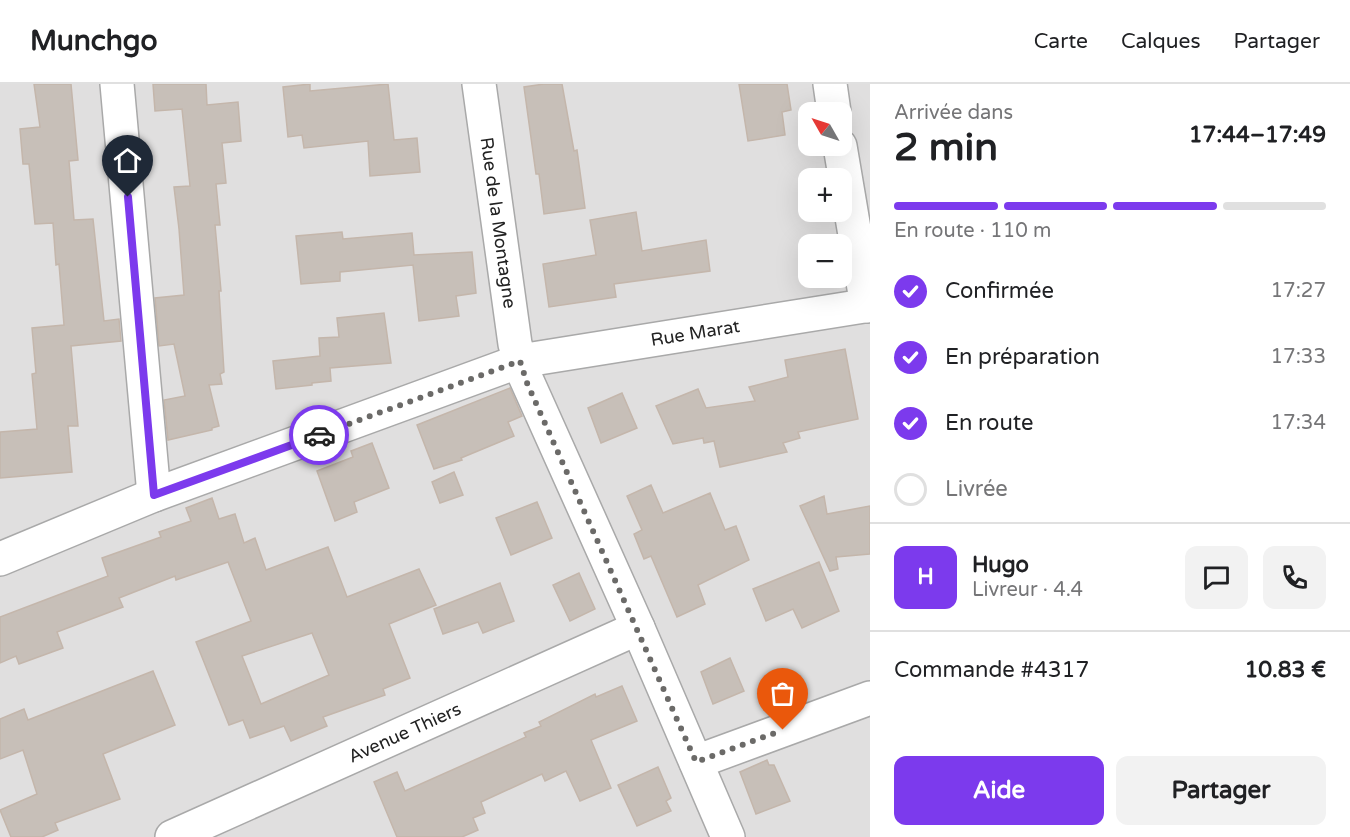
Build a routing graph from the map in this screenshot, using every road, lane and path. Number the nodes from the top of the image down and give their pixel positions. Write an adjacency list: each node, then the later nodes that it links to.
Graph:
1 (117, 84): 8 (street)
2 (479, 84): 7 (street, Rue de la Montagne)
3 (830, 84): 4 (street)
4 (833, 102)
5 (842, 156): 6 (street)
6 (868, 305): 7 (street, Rue Marat)
7 (520, 361): 8 (street, Rue Marat); 10 (street, Rue de la Montagne)
8 (154, 495): 9 (street, Rue Marat)
9 (0, 559)
10 (638, 628): 12 (street, Rue de la Montagne); 13 (street, Avenue Thiers)
11 (870, 698): 12 (street)
12 (696, 762): 14 (street, Rue de la Montagne)
13 (172, 837)
14 (728, 837)

